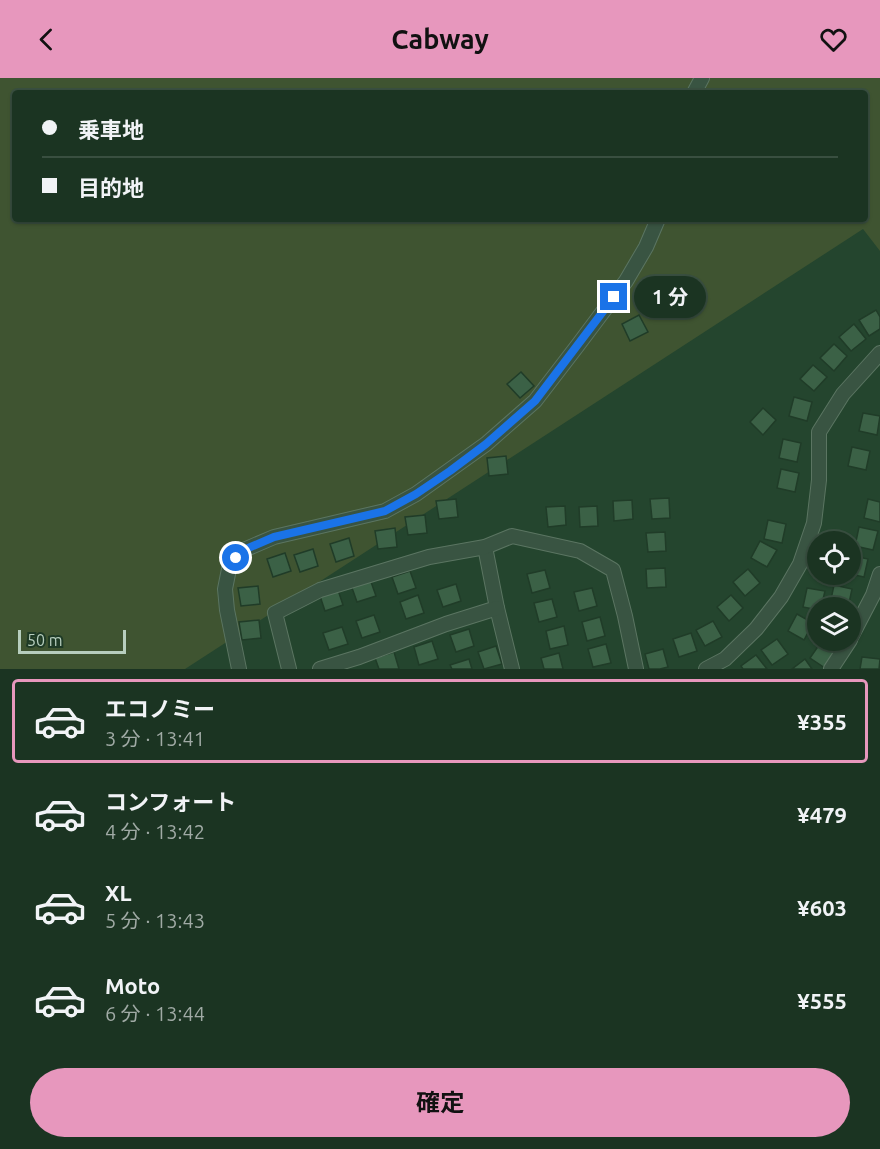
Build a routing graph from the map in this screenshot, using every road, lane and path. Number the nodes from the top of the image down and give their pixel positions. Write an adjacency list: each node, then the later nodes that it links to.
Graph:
1 (657, 222): 8 (street)
2 (880, 353): 13 (street)
3 (485, 546): 5 (street); 9 (street); 12 (street)
4 (880, 574): 6 (street)
5 (497, 609): 10 (street); 11 (street)
6 (861, 618)
7 (843, 651): 14 (street)
8 (239, 669)
9 (289, 669)
10 (320, 669)
11 (512, 669)
12 (636, 669)
13 (706, 669)
14 (831, 669)

